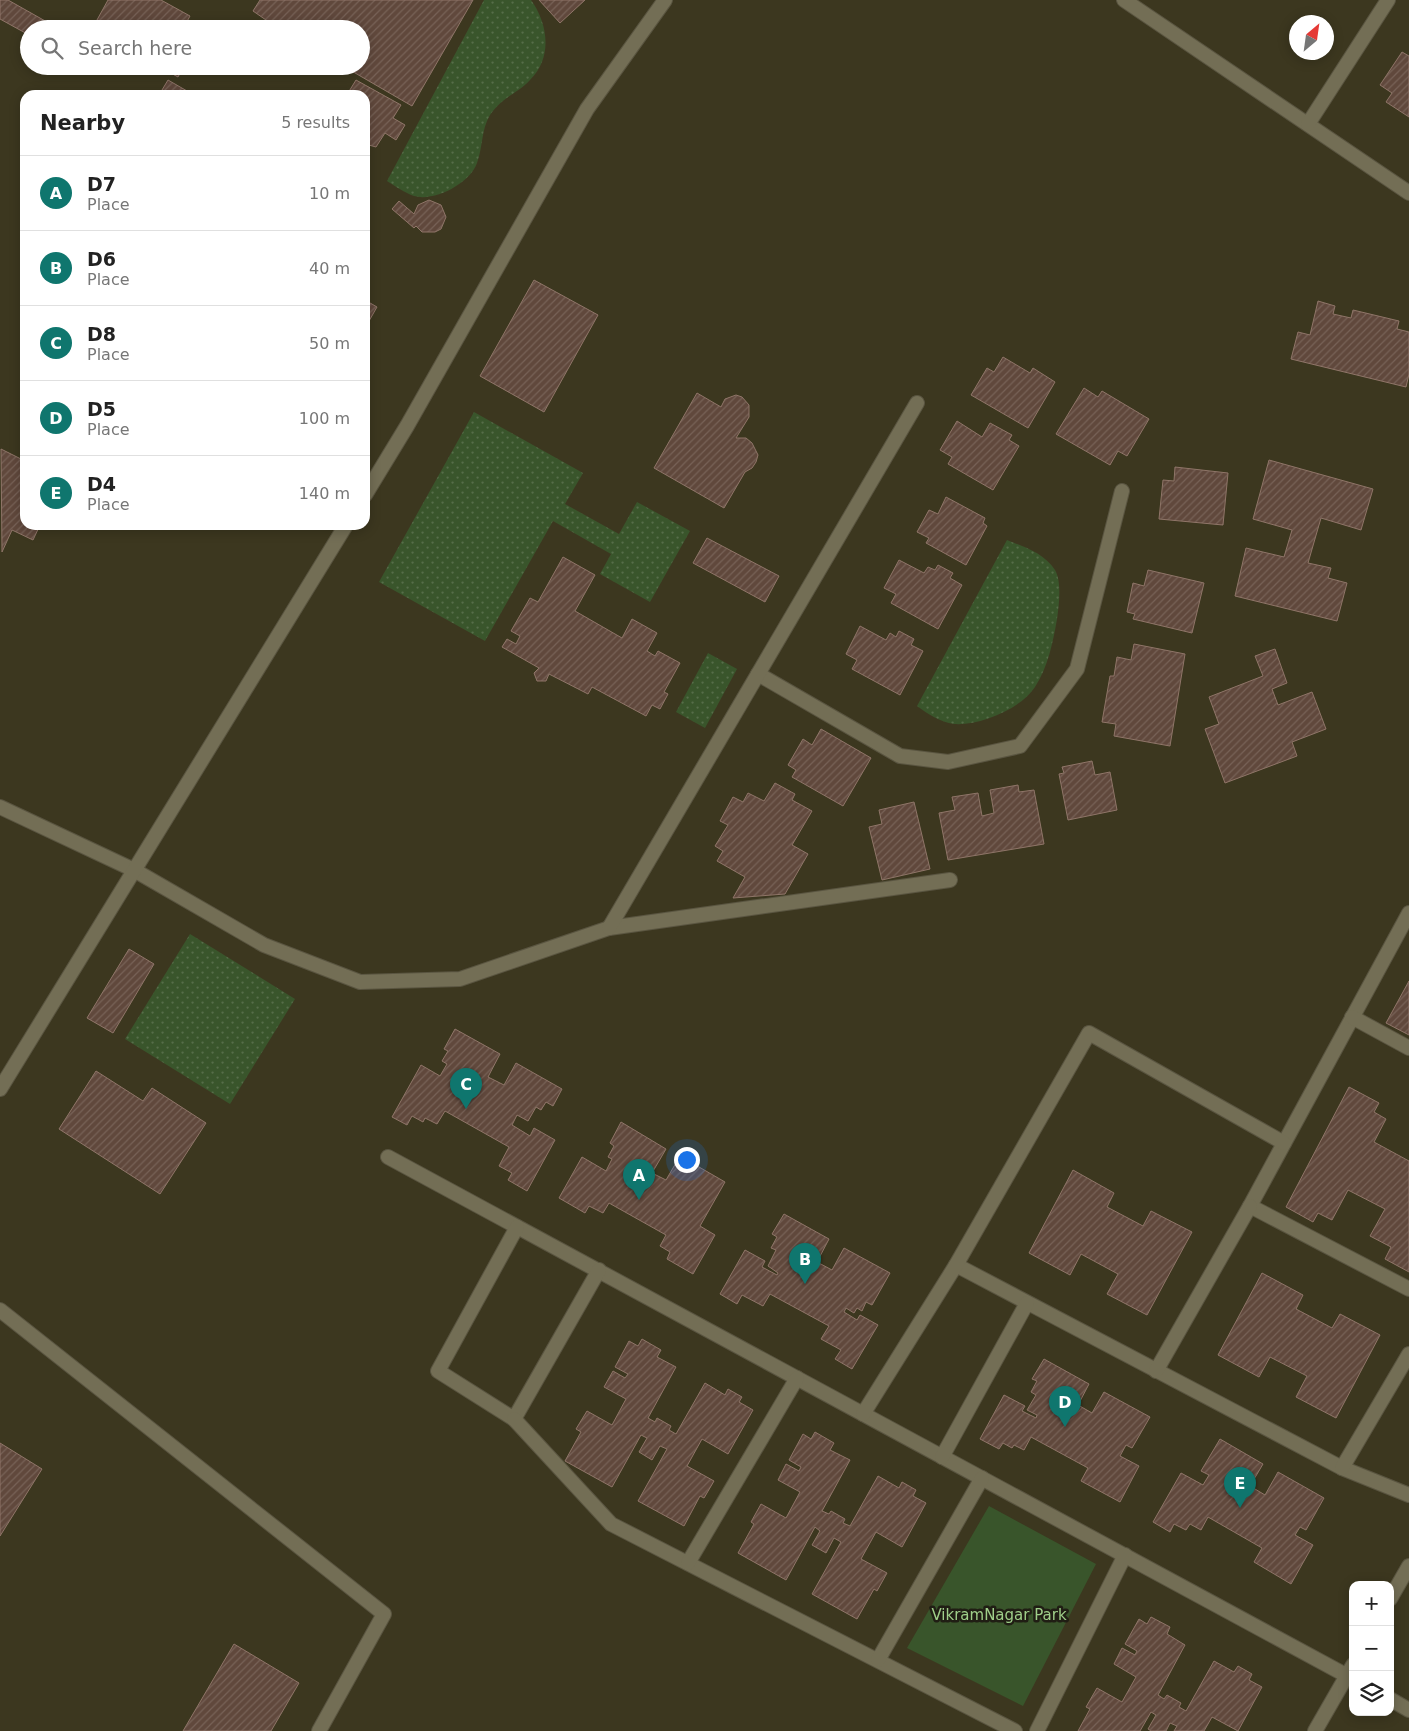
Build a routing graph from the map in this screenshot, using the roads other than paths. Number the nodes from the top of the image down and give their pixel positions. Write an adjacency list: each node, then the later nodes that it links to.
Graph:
1 (664, 0): 7 (street)
2 (1124, 0): 4 (street)
3 (1388, 0): 4 (street)
4 (1308, 124): 5 (street)
5 (1409, 193)
6 (917, 403): 10 (street)
7 (370, 487)
8 (1122, 491): 10 (street)
9 (343, 530): 12 (street)
10 (758, 674): 15 (street)
11 (0, 807): 12 (street)
12 (134, 870): 15 (street); 18 (street)
13 (950, 880): 15 (street)
14 (1409, 913): 16 (street)
15 (609, 928)
16 (1352, 1017): 17 (street); 19 (street)
17 (1409, 1048)
18 (0, 1089)
19 (1284, 1143): 21 (street); 23 (street)
20 (388, 1157): 22 (street)
21 (1250, 1206): 25 (street); 29 (street)
22 (517, 1227): 24 (street); 32 (street)
23 (956, 1266): 26 (street); 31 (street)
24 (599, 1270): 30 (street); 32 (street)
25 (1409, 1289)
26 (1027, 1303): 29 (street); 33 (street)
27 (0, 1310): 46 (street)
28 (1409, 1354): 34 (street)
29 (1156, 1371): 34 (street)
30 (797, 1378): 31 (street); 38 (street)
31 (863, 1414): 33 (street)
32 (514, 1419): 38 (street)
33 (942, 1457): 35 (street)
34 (1342, 1468): 36 (street)
35 (982, 1478): 37 (street); 41 (street)
36 (1409, 1495)
37 (1125, 1555): 42 (street); 48 (street)
38 (688, 1563): 41 (street)
39 (1409, 1566): 40 (street)
40 (1394, 1592)
41 (878, 1660): 47 (street)
42 (1349, 1672)
43 (1349, 1676): 49 (street)
44 (1394, 1701): 45 (street)
45 (1409, 1710)
46 (319, 1731)
47 (1015, 1731)
48 (1037, 1731)
49 (1315, 1731)

